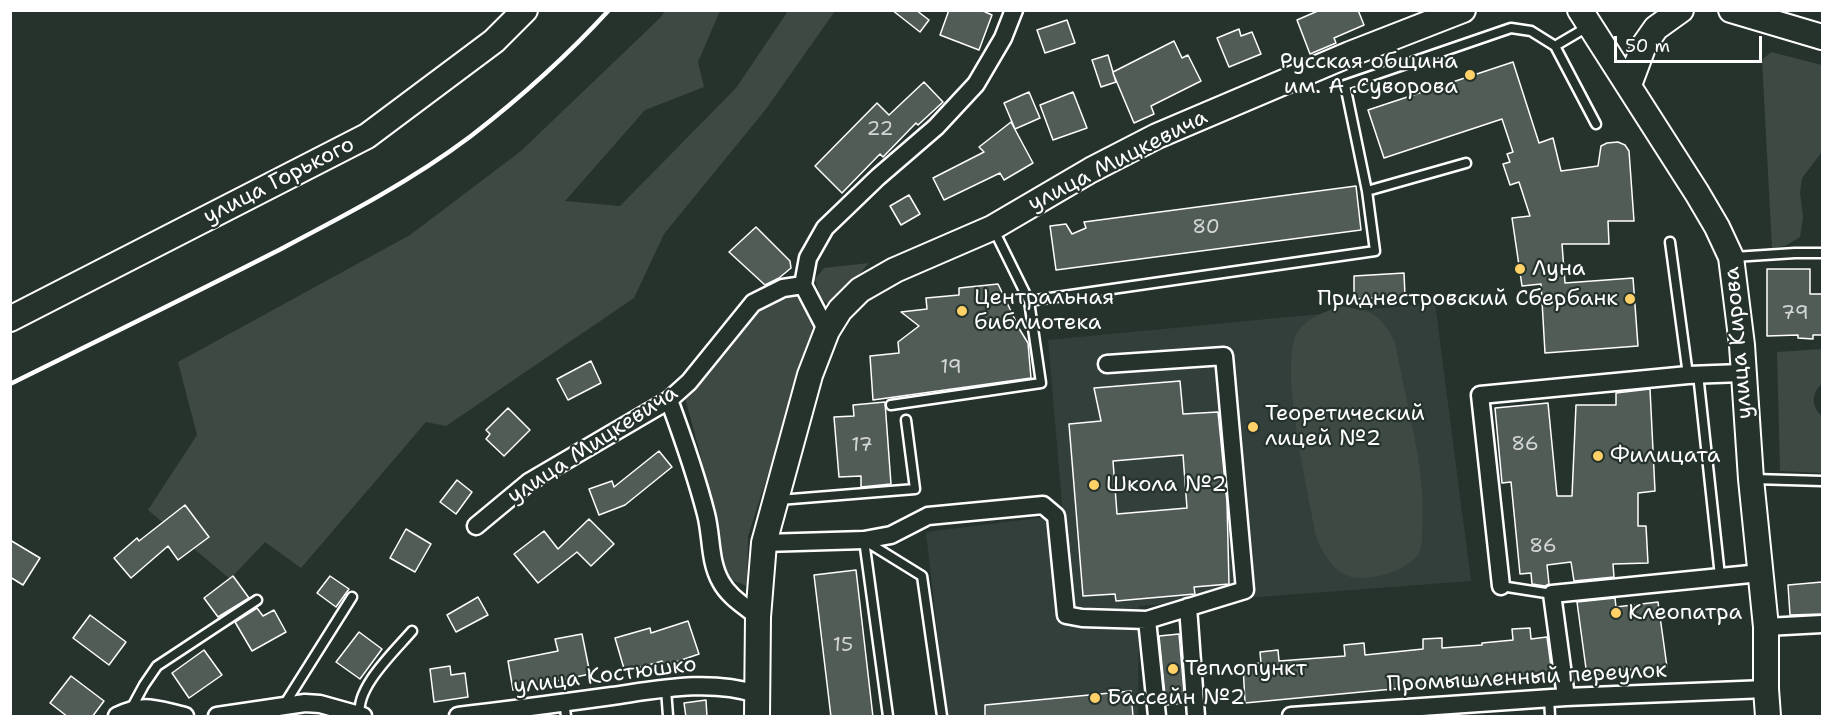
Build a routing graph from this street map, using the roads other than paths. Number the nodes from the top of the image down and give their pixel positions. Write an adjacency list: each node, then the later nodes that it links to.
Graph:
1 (525, 10): 19 (main road, улица Горького)
2 (1014, 10): 17 (street)
3 (1463, 10): 13 (main road, улица Мицкевича)
4 (1681, 10): 9 (main road)
5 (1731, 10): 7 (main road)
6 (1585, 18): 8 (lane); 9 (main road, улица Кирова)
7 (1822, 37)
8 (1555, 46): 10 (lane); 12 (lane)
9 (1629, 86): 16 (main road, улица Кирова)
10 (1596, 124)
11 (1466, 163): 12 (lane)
12 (1367, 191): 18 (lane)
13 (992, 228): 18 (lane); 20 (main road, улица Мицкевича)
14 (1670, 242): 23 (lane)
15 (1822, 253): 16 (lane)
16 (1731, 257): 22 (main road, улица Кирова)
17 (803, 285): 20 (street); 24 (street, улица Мицкевича)
18 (1029, 302): 25 (lane)
19 (10, 318)
20 (827, 331): 29 (main road, улица Мицкевича)
21 (1107, 364): 39 (street)
22 (1743, 373): 23 (street); 27 (main road, улица Кирова)
23 (1693, 374): 34 (lane); 35 (street)
24 (669, 400): 30 (street, улица Мицкевича); 40 (street)
25 (891, 405)
26 (906, 420): 29 (lane)
27 (1751, 478): 28 (lane); 33 (main road, улица Кирова)
28 (1822, 481)
29 (776, 501): 32 (main road, улица Мицкевича)
30 (476, 526)
31 (864, 540): 32 (street); 41 (street); 58 (lane); 59 (lane)
32 (764, 543): 40 (main road, улица Мицкевича)
33 (1760, 573): 34 (street); 43 (main road, улица Кирова)
34 (1720, 576): 36 (street)
35 (1501, 586): 36 (lane)
36 (1552, 594): 47 (street)
37 (352, 597): 49 (lane)
38 (256, 600): 51 (lane)
39 (1188, 607): 41 (street); 61 (street)
40 (758, 617): 48 (main road, улица Мицкевича)
41 (1147, 620): 60 (street)
42 (1822, 624): 43 (street)
43 (1766, 627): 46 (main road, улица Кирова)
44 (412, 631): 53 (lane)
45 (666, 689): 48 (street, улица Костюшко); 50 (street, улица Костюшко); 57 (lane)
46 (1766, 689): 47 (street, Промышленный переулок); 64 (main road, улица Кирова)
47 (1558, 697): 52 (street, Промышленный переулок); 63 (lane)
48 (757, 705)
49 (284, 706): 53 (street); 55 (street)
50 (565, 709): 56 (street, улица Костюшко)
51 (124, 713): 54 (street)
52 (1332, 715): 62 (street, Промышленный переулок)
53 (361, 716)
54 (185, 717)
55 (216, 717)
56 (458, 717)
57 (668, 717)
58 (888, 717)
59 (942, 717)
60 (1156, 717)
61 (1196, 717)
62 (1291, 717)
63 (1550, 717)
64 (1768, 717)

